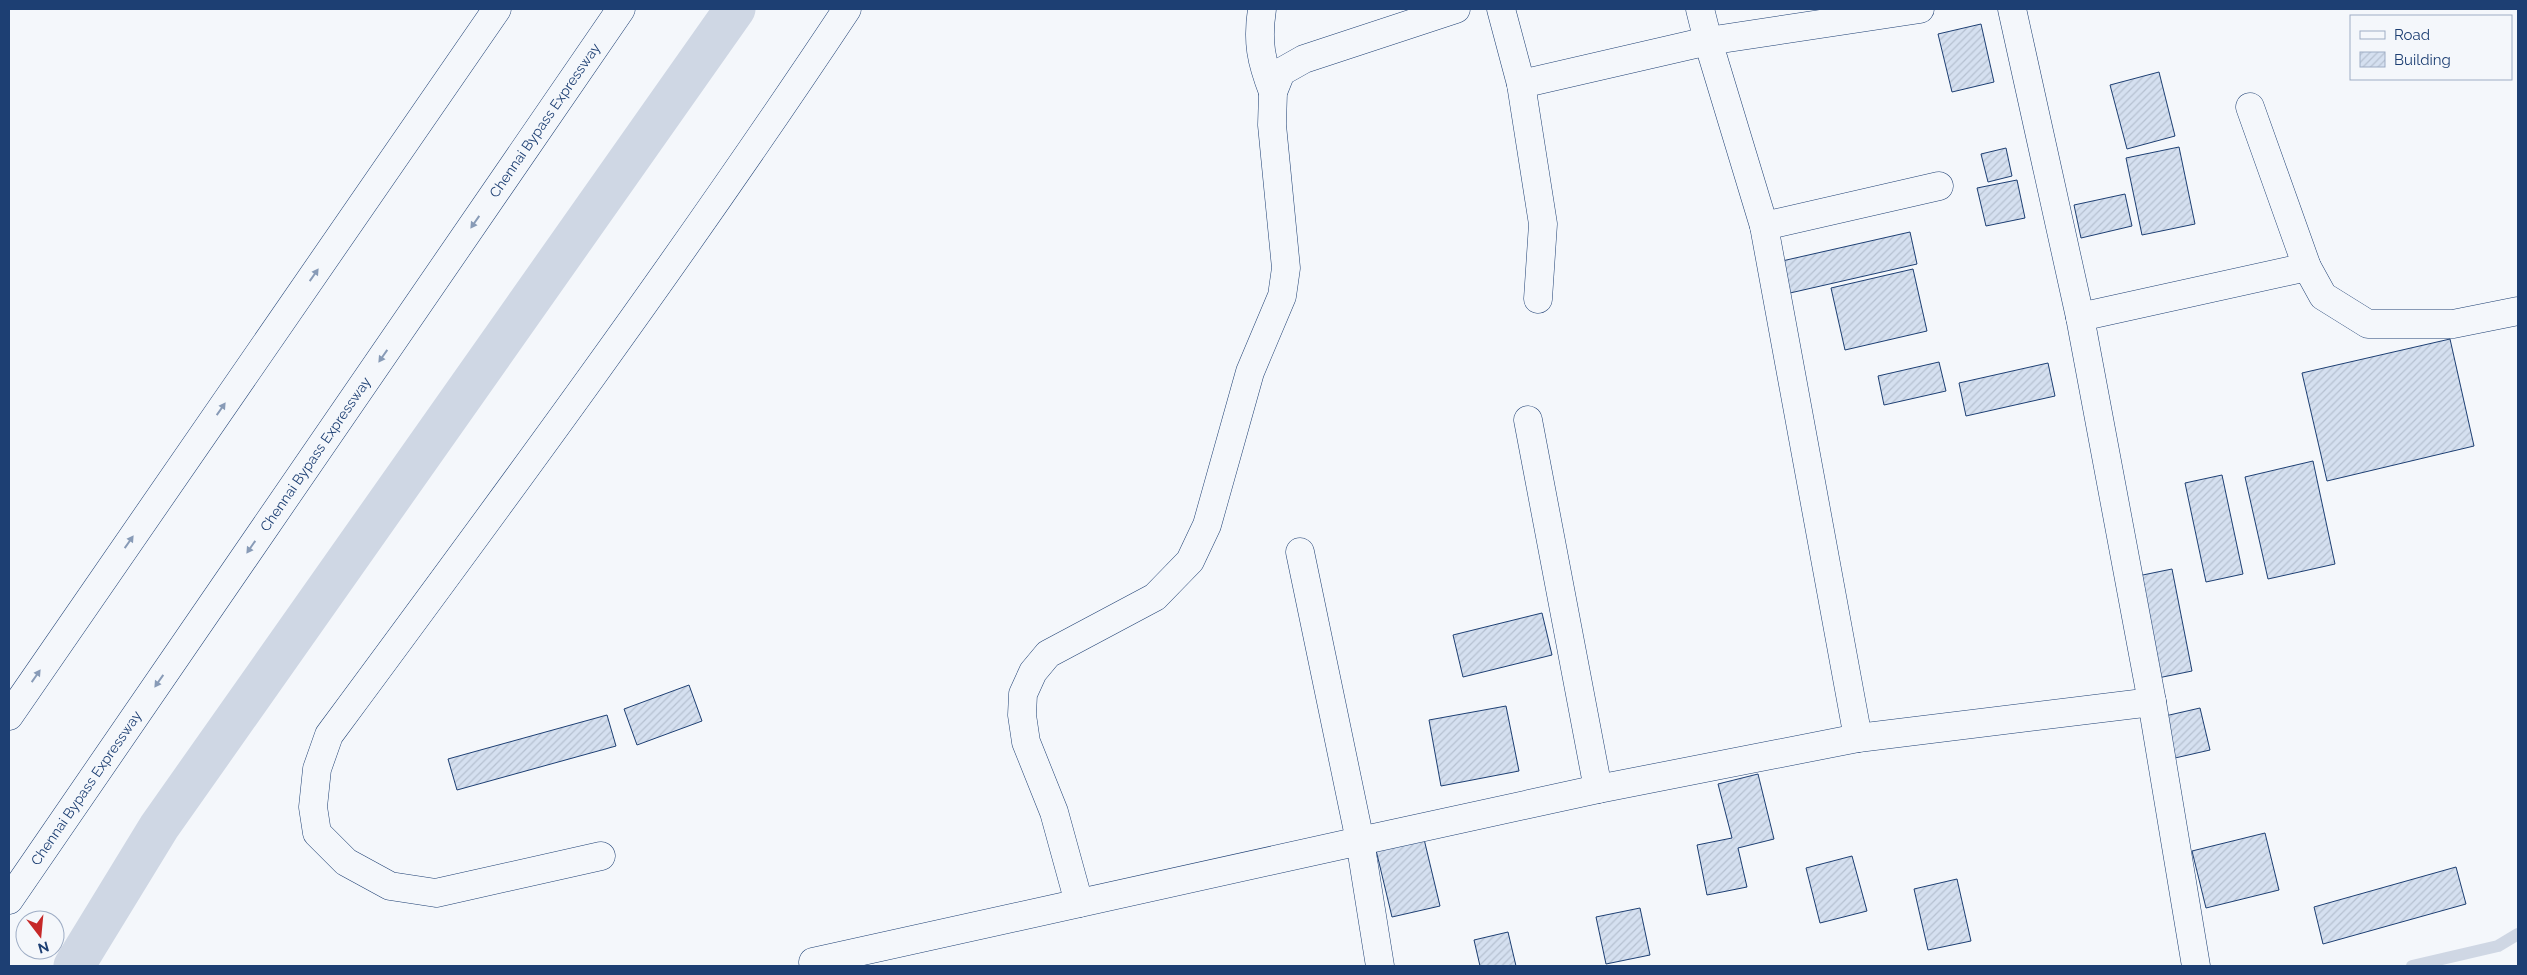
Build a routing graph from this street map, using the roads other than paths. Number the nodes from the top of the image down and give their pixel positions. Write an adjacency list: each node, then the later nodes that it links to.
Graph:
1 (498, 9): 23 (main road, one-way to 1)
2 (622, 9): 28 (main road, Chennai Bypass Expressway, one-way to 28)
3 (847, 9): 27 (main road)
4 (1262, 9): 12 (main road)
5 (1456, 9): 12 (main road)
6 (1501, 9): 11 (main road)
7 (1700, 9): 10 (main road)
8 (1920, 9): 10 (main road)
9 (2012, 9): 19 (main road)
10 (1708, 41): 11 (main road); 15 (main road)
11 (1521, 84): 17 (main road)
12 (1273, 92): 29 (main road)
13 (2250, 107): 16 (main road)
14 (1938, 186): 15 (main road)
15 (1764, 226): 24 (main road)
16 (2307, 267): 18 (main road); 19 (main road)
17 (1538, 299)
18 (2518, 311)
19 (2080, 317): 22 (main road)
20 (1528, 420): 25 (main road)
21 (1300, 552): 26 (main road)
22 (2152, 702): 24 (main road); 32 (main road)
23 (9, 716)
24 (1858, 738): 25 (main road)
25 (1598, 789): 26 (main road)
26 (1360, 840): 29 (main road); 31 (main road)
27 (601, 856)
28 (9, 900)
29 (1079, 903): 30 (main road)
30 (813, 962)
31 (1380, 966)
32 (2196, 966)

